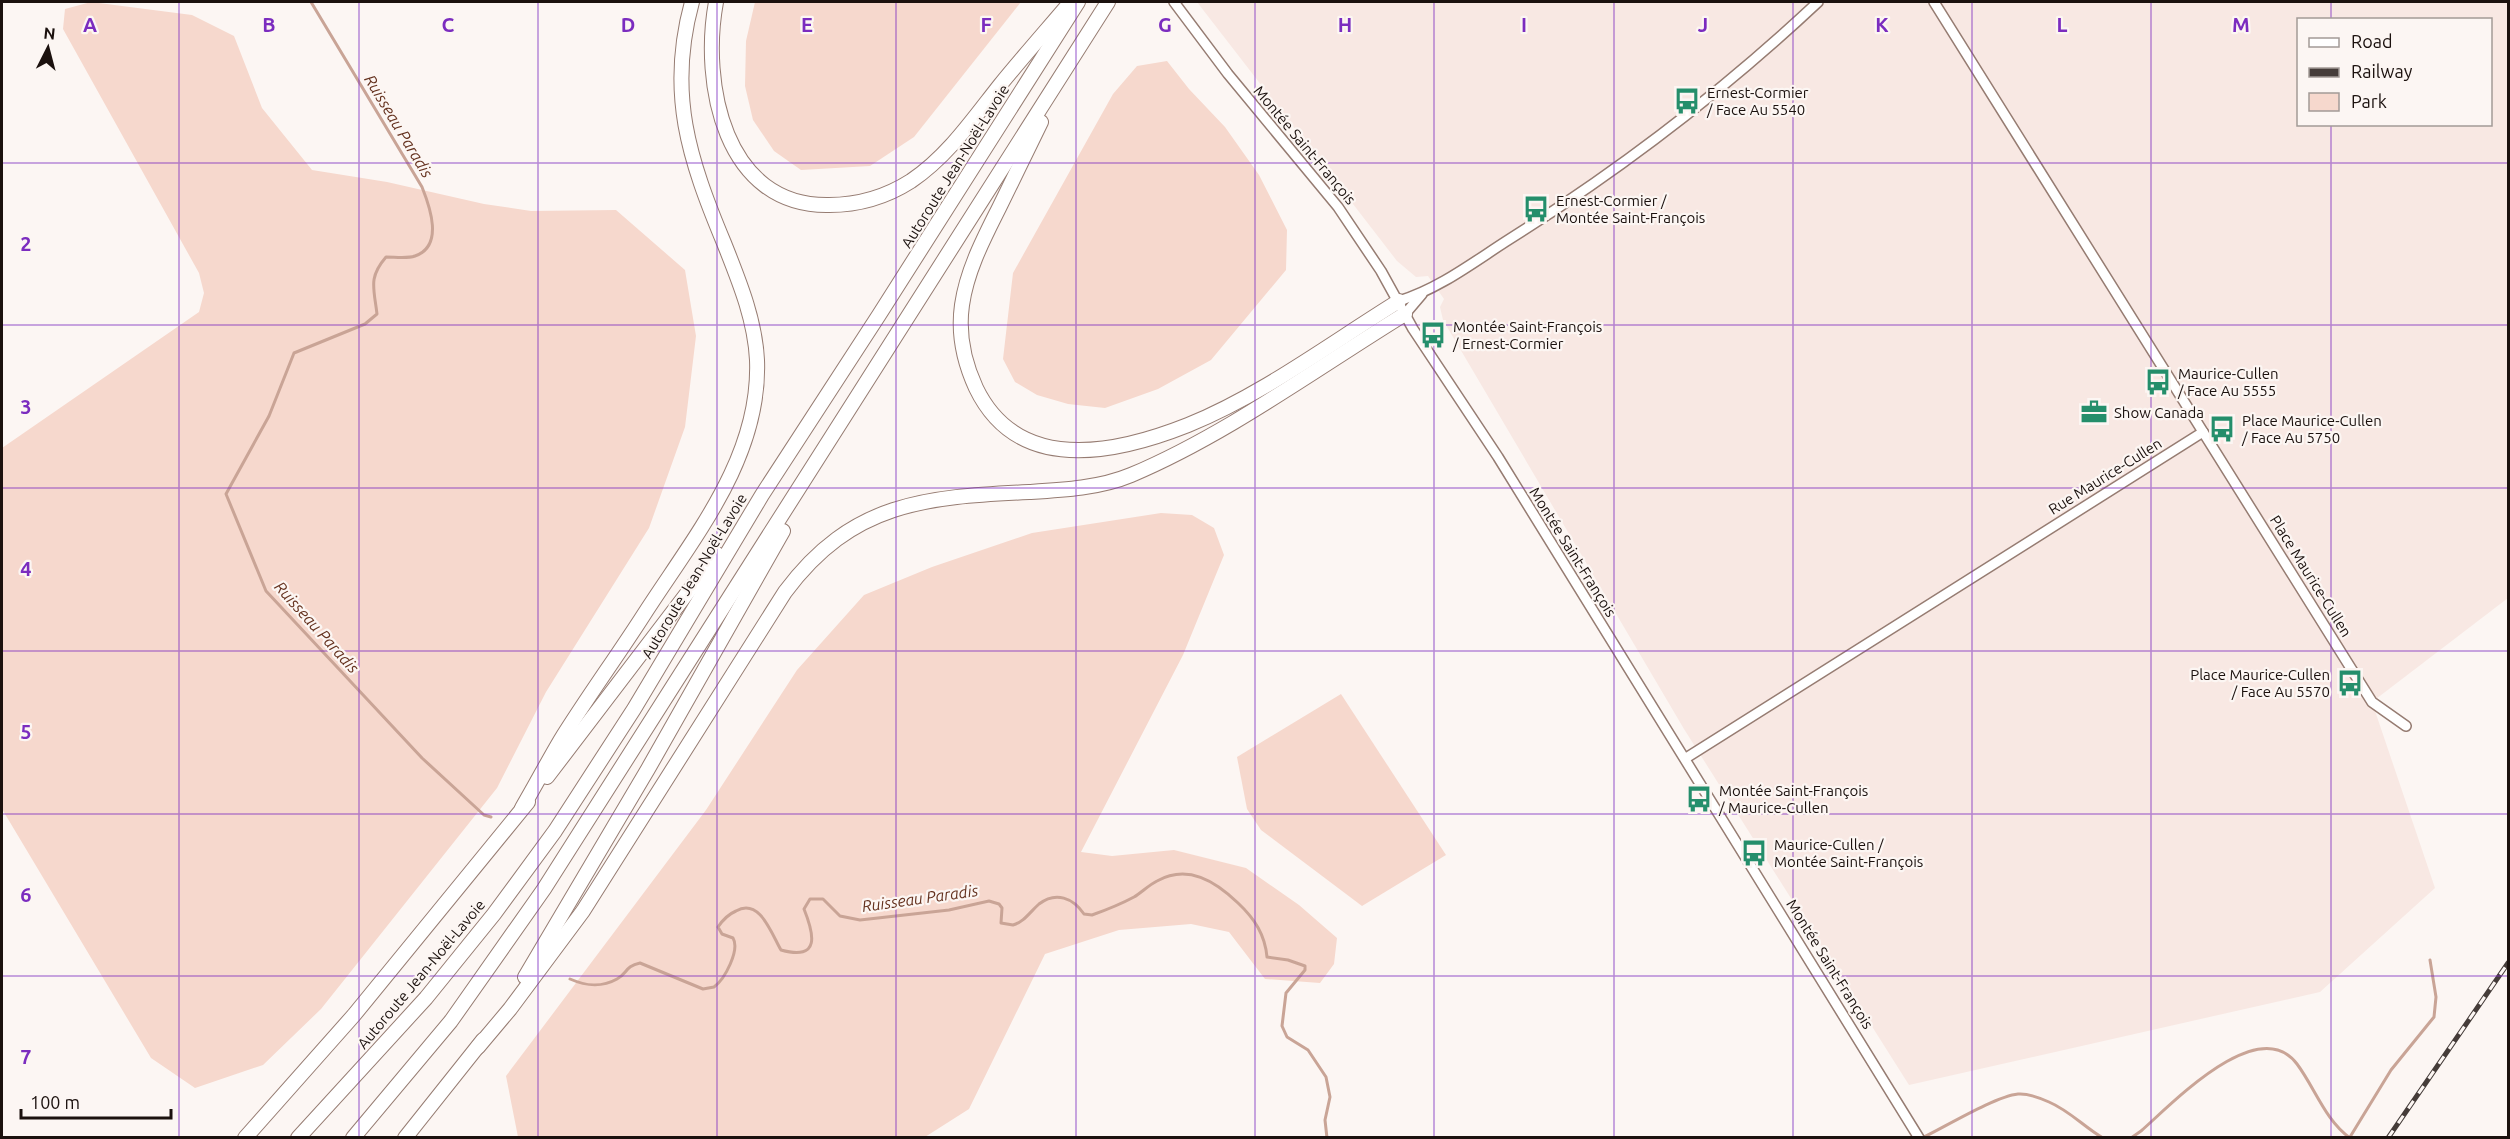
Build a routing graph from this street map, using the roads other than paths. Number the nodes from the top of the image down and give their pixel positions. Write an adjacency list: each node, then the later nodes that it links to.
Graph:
1 (692, 2): 18 (highway)
2 (716, 2): 3 (highway)
3 (1071, 2)
4 (1078, 2): 15 (highway, Autoroute Jean-Noël-Lavoie)
5 (1108, 2): 9 (highway)
6 (1174, 2): 11 (street, Montée Saint-François)
7 (1818, 2): 10 (street)
8 (1934, 2): 14 (street)
9 (1075, 53): 11 (highway); 13 (highway)
10 (1422, 294): 11 (street); 12 (street)
11 (1398, 301): 12 (street, Montée Saint-François)
12 (1405, 314): 17 (street, Montée Saint-François); 19 (highway)
13 (861, 394): 19 (highway); 22 (highway)
14 (2203, 432): 16 (street, Place Maurice-Cullen); 17 (street, Rue Maurice-Cullen)
15 (762, 495): 18 (highway); 21 (highway, Autoroute Jean-Noël-Lavoie)
16 (2406, 726)
17 (1686, 758): 24 (street, Montée Saint-François)
18 (522, 808): 20 (highway)
19 (478, 1047): 23 (highway)
20 (245, 1137)
21 (298, 1137)
22 (353, 1137)
23 (405, 1137)
24 (1919, 1137)

